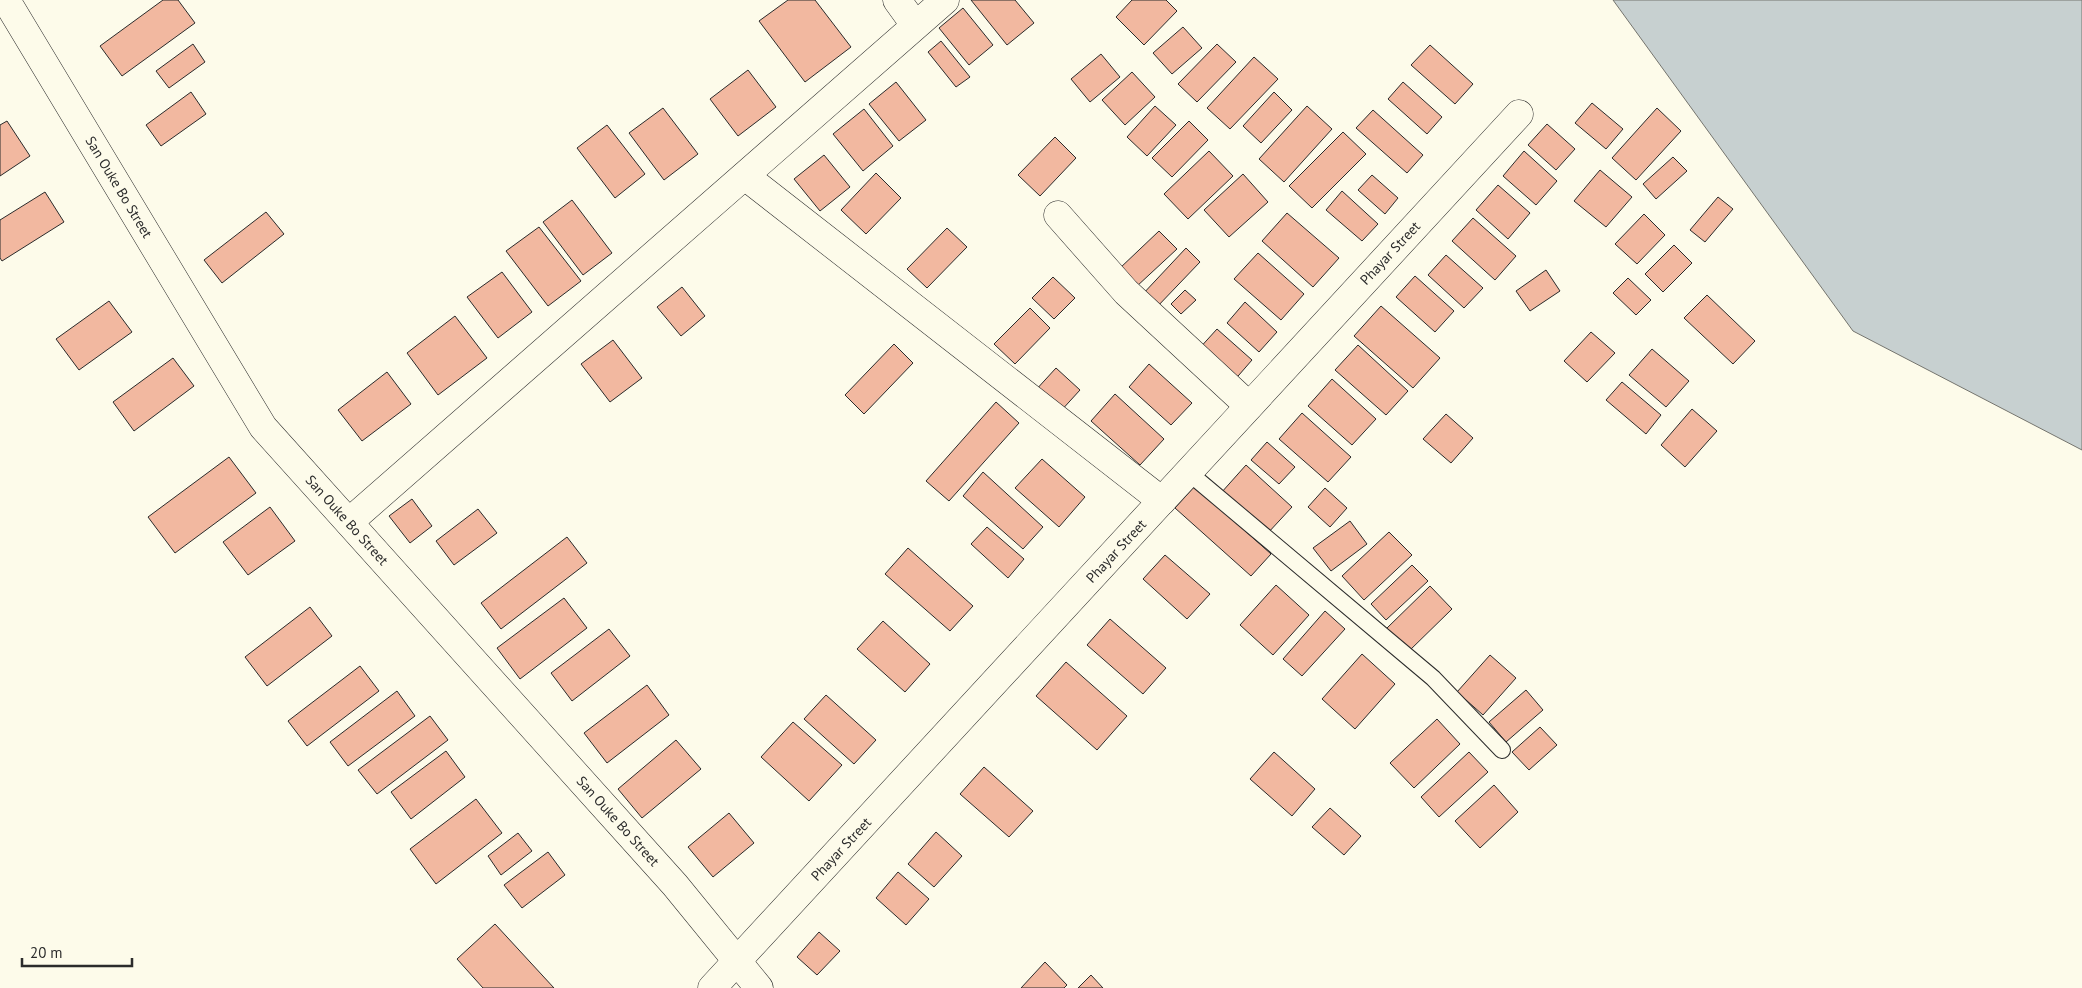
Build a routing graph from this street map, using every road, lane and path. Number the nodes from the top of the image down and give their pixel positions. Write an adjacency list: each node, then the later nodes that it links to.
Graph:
1 (6, 0): 11 (street, San Ouke Bo Street)
2 (897, 0): 4 (street)
3 (944, 0): 4 (street)
4 (915, 25): 6 (street)
5 (1519, 114): 8 (street, Phayar Street)
6 (745, 176): 10 (street); 11 (street)
7 (1058, 215): 8 (street)
8 (1249, 406): 9 (street, Phayar Street)
9 (1188, 472): 10 (street, Phayar Street); 12 (lane)
10 (1162, 502): 13 (street, Phayar Street)
11 (349, 522): 13 (street, San Ouke Bo Street)
12 (1502, 750)
13 (737, 961): 14 (street, Phayar Street); 15 (street, San Ouke Bo Street)
14 (712, 988)
15 (759, 988)

